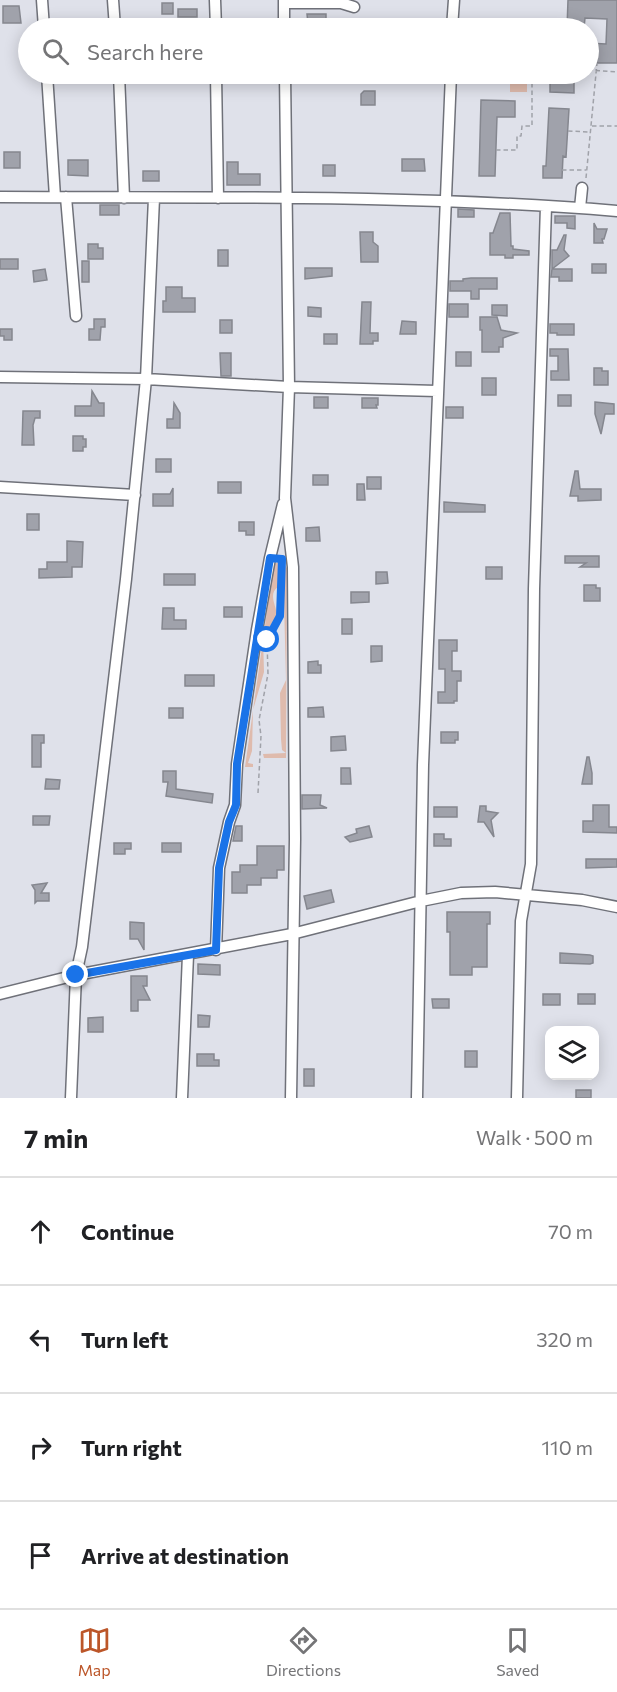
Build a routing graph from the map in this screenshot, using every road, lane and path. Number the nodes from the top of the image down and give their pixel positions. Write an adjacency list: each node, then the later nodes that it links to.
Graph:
1 (42, 0): 7 (street)
2 (113, 0): 8 (street)
3 (215, 0): 9 (street)
4 (454, 0): 11 (street)
5 (284, 1): 6 (street); 10 (street)
6 (354, 7)
7 (43, 18)
8 (114, 18)
9 (216, 18)
10 (284, 18)
11 (453, 18)
12 (599, 70): 13 (path)
13 (617, 72)
14 (48, 84): 30 (street)
15 (118, 84): 31 (street)
16 (216, 84): 33 (street)
17 (285, 84): 34 (street)
18 (450, 84): 35 (street)
19 (532, 84): 25 (path)
20 (595, 84): 21 (path)
21 (591, 126): 22 (path); 24 (path)
22 (617, 126)
23 (568, 130): 24 (path)
24 (591, 132): 27 (path)
25 (496, 150)
26 (562, 170): 27 (path)
27 (587, 171): 28 (path)
28 (582, 188): 37 (street)
29 (0, 197): 30 (street)
30 (61, 197): 31 (street); 39 (street)
31 (124, 198): 32 (street)
32 (154, 198): 33 (street); 41 (street)
33 (218, 198): 34 (street)
34 (285, 198): 35 (street); 42 (street)
35 (444, 201): 36 (street); 43 (street)
36 (546, 206): 37 (street); 49 (street)
37 (580, 208): 38 (street)
38 (617, 211)
39 (76, 316)
40 (0, 378): 41 (street)
41 (146, 379): 42 (street); 45 (street)
42 (289, 387): 43 (street); 46 (street)
43 (437, 391): 50 (street)
44 (0, 488): 45 (street)
45 (135, 495): 55 (street)
46 (285, 498): 47 (street); 53 (street)
47 (292, 559): 48 (path); 52 (street)
48 (258, 793)
49 (526, 895): 50 (street); 51 (street); 61 (street)
50 (421, 901): 52 (street); 60 (street)
51 (617, 907)
52 (292, 934): 53 (street); 59 (street)
53 (216, 950): 54 (street)
54 (188, 955): 55 (street); 58 (street)
55 (76, 975): 56 (street); 57 (street)
56 (0, 994)
57 (71, 1098)
58 (182, 1098)
59 (291, 1098)
60 (417, 1098)
61 (517, 1098)

